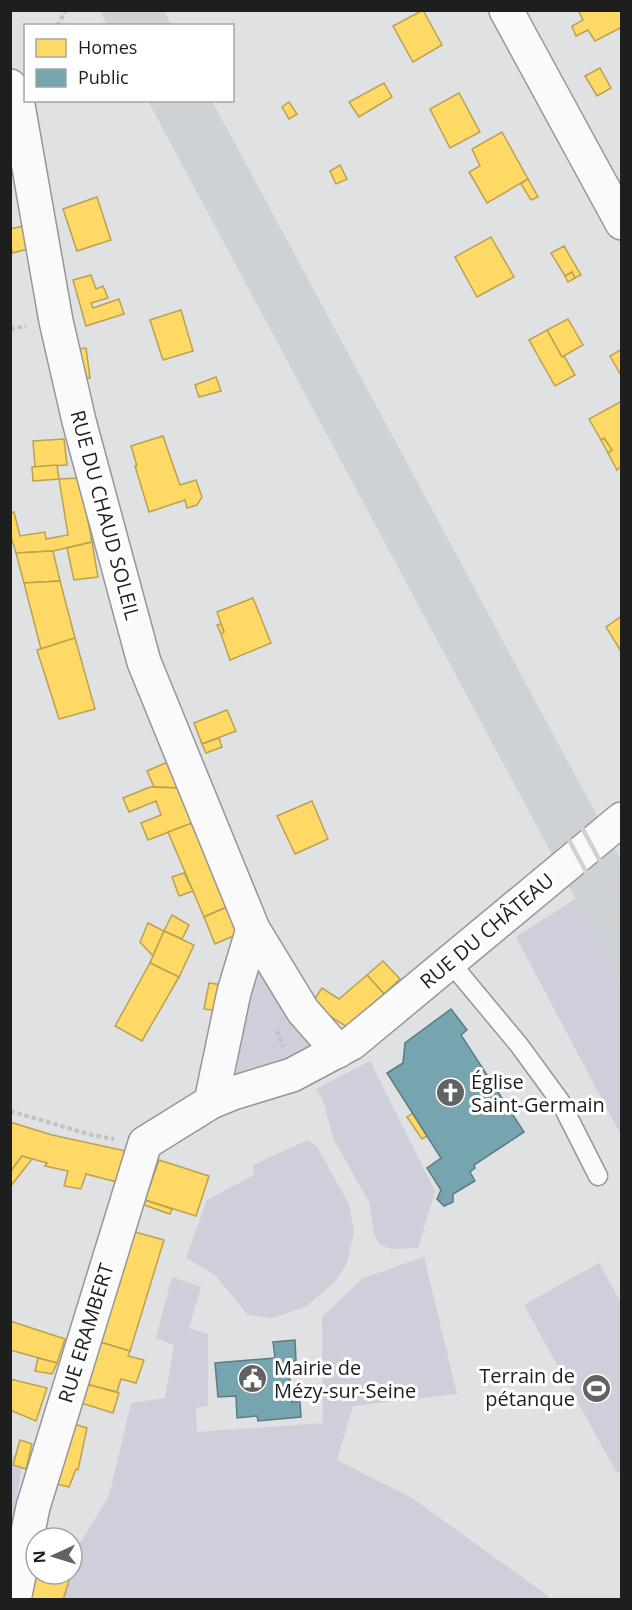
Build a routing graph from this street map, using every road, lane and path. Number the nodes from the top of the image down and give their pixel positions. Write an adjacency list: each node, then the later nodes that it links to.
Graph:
1 (66, 10): 3 (path)
2 (506, 10): 5 (street)
3 (58, 24)
4 (10, 86): 7 (street, RUE DU CHAUD SOLEIL)
5 (621, 223)
6 (621, 819): 8 (street, RUE DU CHÂTEAU)
7 (253, 929): 9 (street, RUE DU CHAUD SOLEIL); 10 (street)
8 (450, 962): 9 (street, RUE DU CHÂTEAU); 13 (lane)
9 (345, 1047): 10 (street, RUE DU CHÂTEAU)
10 (211, 1102): 12 (street)
11 (10, 1111): 12 (path)
12 (145, 1143): 14 (street, RUE ERAMBERT)
13 (598, 1176)
14 (14, 1599)

